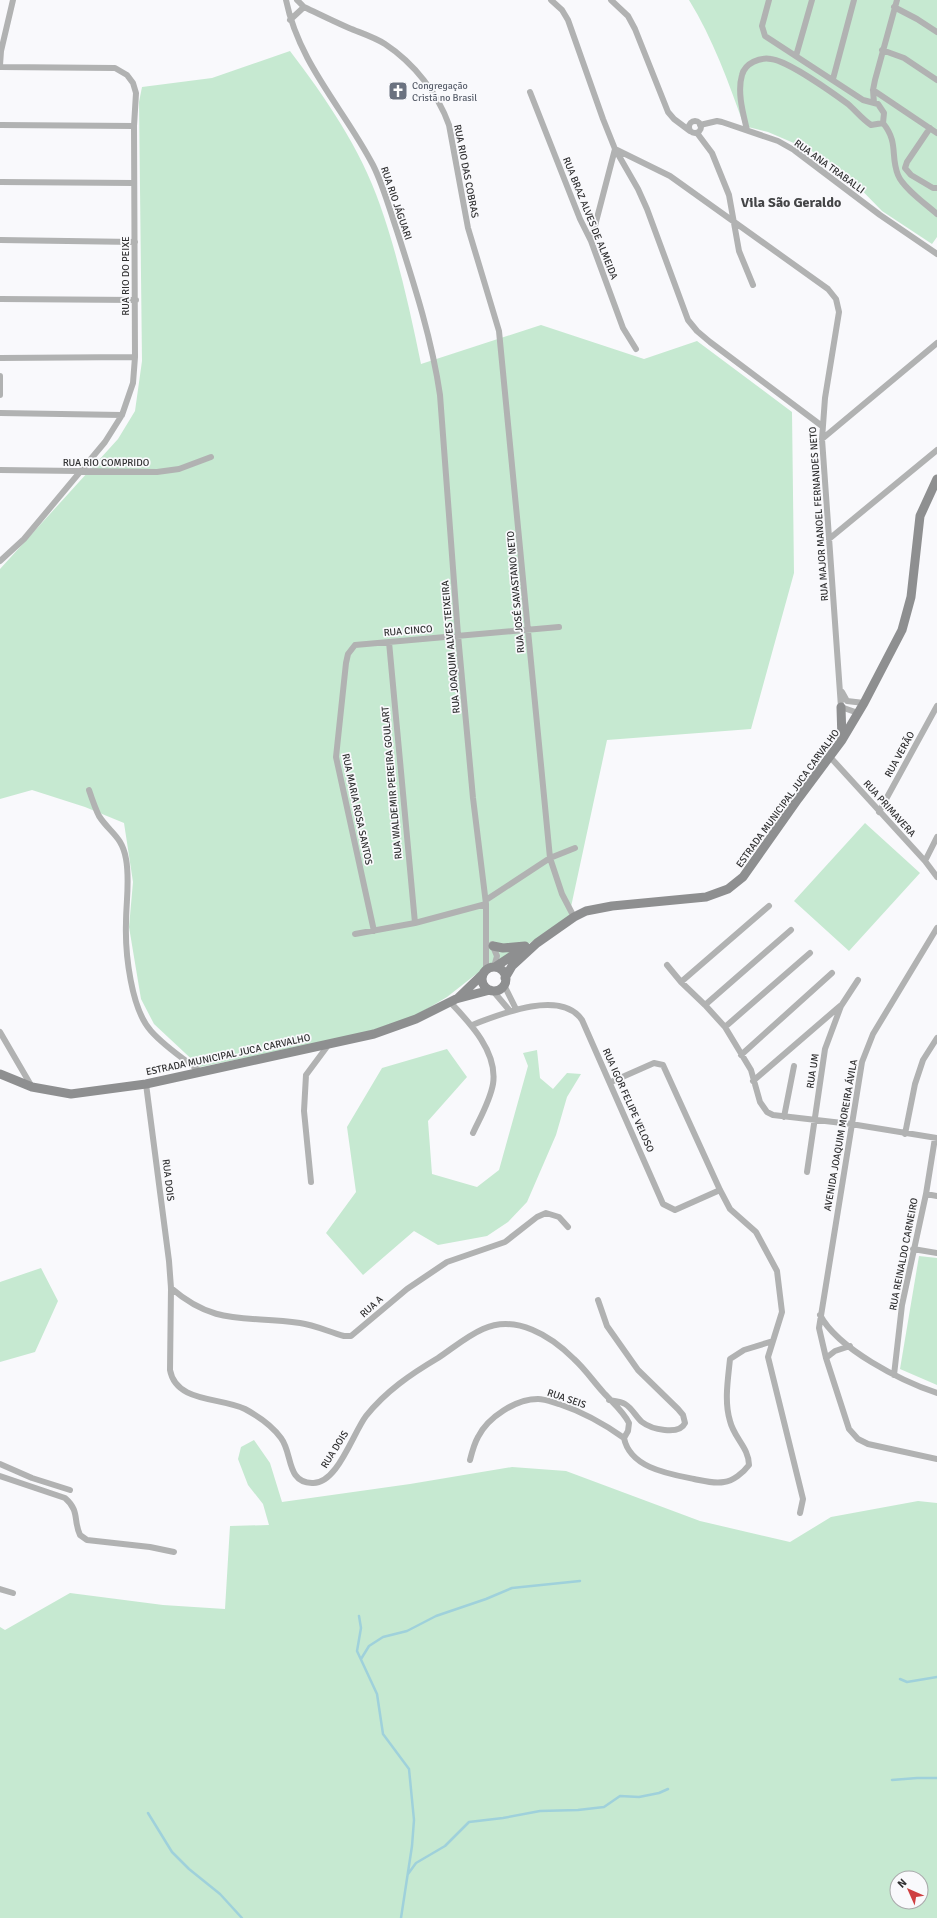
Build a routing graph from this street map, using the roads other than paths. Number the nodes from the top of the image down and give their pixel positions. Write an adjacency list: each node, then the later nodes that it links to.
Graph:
1 (13, 0): 15 (street)
2 (286, 0): 12 (street, RUA RIO JÁGUARI)
3 (297, 0): 10 (street, RUA RIO DAS COBRAS)
4 (551, 0): 34 (street)
5 (611, 0): 23 (street)
6 (769, 0): 16 (street)
7 (812, 0): 16 (street)
8 (854, 0): 18 (street)
9 (896, 0): 11 (street)
10 (304, 7): 12 (street); 47 (street, RUA RIO DAS COBRAS)
11 (894, 7): 13 (street); 14 (street)
12 (290, 20): 52 (street, RUA RIO JÁGUARI)
13 (937, 32)
14 (882, 50): 19 (street); 20 (street)
15 (1, 51): 17 (street)
16 (796, 56): 18 (street)
17 (0, 66): 28 (street, RUA RIO DO PEIXE)
18 (833, 79): 22 (street)
19 (937, 80)
20 (873, 90): 22 (street); 29 (street)
21 (530, 92): 42 (street, RUA BRAZ ALVES DE ALMEIDA)
22 (874, 103): 25 (street)
23 (677, 121): 24 (street); 31 (street)
24 (691, 122): 27 (street); 31 (street)
25 (883, 123): 30 (street); 38 (street)
26 (0, 125): 28 (street)
27 (700, 125): 30 (street, RUA ANA TRABALLI); 32 (street)
28 (134, 126): 36 (street, RUA RIO DO PEIXE)
29 (930, 128): 33 (street); 37 (street)
30 (747, 130): 43 (street, RUA ANA TRABALLI)
31 (690, 131): 32 (street)
32 (697, 133): 39 (street)
33 (937, 133)
34 (616, 149): 39 (street, RUA MAJOR MANOEL FERNANDES NETO); 42 (street); 58 (street)
35 (0, 182): 36 (street)
36 (134, 183): 41 (street, RUA RIO DO PEIXE)
37 (937, 188)
38 (937, 214)
39 (734, 220): 44 (street); 58 (street, RUA MAJOR MANOEL FERNANDES NETO)
40 (0, 240): 41 (street)
41 (136, 242): 46 (street, RUA RIO DO PEIXE)
42 (591, 242): 49 (street, RUA BRAZ ALVES DE ALMEIDA)
43 (937, 254)
44 (753, 285)
45 (0, 299): 46 (street)
46 (136, 300): 50 (street, RUA RIO DO PEIXE)
47 (498, 324): 68 (street, RUA JOSÉ SAVASTANO NETO)
48 (937, 343): 59 (street)
49 (636, 349)
50 (135, 357): 51 (street); 57 (street, RUA RIO DO PEIXE)
51 (0, 358)
52 (434, 359): 69 (street, RUA JOAQUIM ALVES TEIXEIRA)
53 (0, 376): 54 (street)
54 (0, 387): 55 (street)
55 (0, 395)
56 (0, 413): 57 (street)
57 (122, 415): 63 (street, RUA RIO DO PEIXE)
58 (822, 426): 59 (street, RUA MAJOR MANOEL FERNANDES NETO)
59 (822, 439): 65 (street, RUA MAJOR MANOEL FERNANDES NETO)
60 (937, 450): 65 (street)
61 (211, 457): 63 (street, RUA RIO COMPRIDO)
62 (0, 470): 63 (street, RUA RIO COMPRIDO)
63 (81, 472): 66 (street, RUA RIO DO PEIXE)
64 (936, 485): 73 (street, ESTRADA MUNICIPAL JUCA CARVALHO)
65 (829, 539): 72 (street, RUA MAJOR MANOEL FERNANDES NETO)
66 (0, 561)
67 (559, 627): 68 (street, RUA CINCO)
68 (529, 629): 69 (street, RUA CINCO); 83 (street, RUA JOSÉ SAVASTANO NETO)
69 (458, 635): 70 (street, RUA CINCO); 86 (street, RUA JOAQUIM ALVES TEIXEIRA)
70 (389, 642): 71 (street, RUA CINCO); 89 (street, RUA WALDEMIR PEREIRA GOULART)
71 (355, 645): 92 (street, RUA MARIA ROSA SANTOS)
72 (840, 686): 73 (street, RUA MAJOR MANOEL FERNANDES NETO); 75 (street, RUA MAJOR MANOEL FERNANDES NETO)
73 (864, 703): 76 (street, ESTRADA MUNICIPAL JUCA CARVALHO)
74 (937, 706): 80 (street, RUA VERÃO)
75 (841, 707): 76 (street); 77 (street)
76 (858, 713): 77 (street, ESTRADA MUNICIPAL JUCA CARVALHO)
77 (842, 740): 78 (street, ESTRADA MUNICIPAL JUCA CARVALHO)
78 (831, 758): 80 (street, RUA PRIMAVERA); 88 (street, ESTRADA MUNICIPAL JUCA CARVALHO)
79 (89, 790): 117 (street)
80 (878, 812): 84 (street, RUA PRIMAVERA)
81 (937, 838): 84 (street)
82 (575, 848): 83 (street)
83 (550, 858): 86 (street); 88 (street, RUA JOSÉ SAVASTANO NETO)
84 (925, 861): 85 (street, RUA PRIMAVERA)
85 (936, 874)
86 (486, 902): 89 (street); 94 (street, RUA JOAQUIM ALVES TEIXEIRA)
87 (769, 906): 103 (street)
88 (574, 917): 95 (street, ESTRADA MUNICIPAL JUCA CARVALHO)
89 (415, 923): 92 (street)
90 (937, 928): 125 (street, AVENIDA JOAQUIM MOREIRA ÁVILA)
91 (790, 930): 106 (street)
92 (374, 931): 93 (street)
93 (355, 934)
94 (487, 934): 96 (street); 99 (street, RUA JOAQUIM ALVES TEIXEIRA)
95 (532, 944): 96 (street); 99 (street); 102 (street)
96 (494, 946): 99 (street)
97 (810, 953): 111 (street)
98 (667, 965): 103 (street)
99 (489, 970): 102 (street); 104 (street); 105 (street)
100 (832, 973): 115 (street)
101 (858, 980): 107 (street, RUA UM)
102 (504, 981): 104 (street); 108 (street)
103 (681, 982): 106 (street)
104 (492, 990): 105 (street); 109 (street)
105 (453, 1001): 110 (street); 114 (street, ESTRADA MUNICIPAL JUCA CARVALHO)
106 (706, 1004): 111 (street)
107 (841, 1006): 119 (street); 124 (street, RUA UM)
108 (516, 1009): 109 (street, RUA IGOR FELIPE VELOSO); 120 (street, RUA IGOR FELIPE VELOSO)
109 (510, 1010): 110 (street, RUA IGOR FELIPE VELOSO)
110 (472, 1025): 126 (street)
111 (725, 1027): 115 (street)
112 (0, 1032): 122 (street)
113 (937, 1038): 127 (street)
114 (330, 1043): 117 (street, ESTRADA MUNICIPAL JUCA CARVALHO); 130 (street)
115 (742, 1055): 119 (street)
116 (794, 1066): 123 (street)
117 (200, 1072): 121 (street, ESTRADA MUNICIPAL JUCA CARVALHO)
118 (0, 1074): 122 (street, ESTRADA MUNICIPAL JUCA CARVALHO)
119 (753, 1081): 123 (street)
120 (611, 1082): 131 (street); 131 (street, RUA IGOR FELIPE VELOSO)
121 (146, 1084): 122 (street, ESTRADA MUNICIPAL JUCA CARVALHO); 137 (street, RUA DOIS)
122 (32, 1087)
123 (784, 1117): 124 (street)
124 (814, 1120): 125 (street); 129 (street, RUA UM)
125 (851, 1124): 127 (street); 139 (street, AVENIDA JOAQUIM MOREIRA ÁVILA)
126 (473, 1133)
127 (905, 1134): 128 (street)
128 (936, 1138): 132 (street, RUA REINALDO CARNEIRO)
129 (807, 1172)
130 (311, 1182)
131 (720, 1190): 140 (street)
132 (926, 1194): 133 (street); 135 (street, RUA REINALDO CARNEIRO)
133 (937, 1196)
134 (568, 1227): 137 (street, RUA A)
135 (913, 1249): 136 (street); 143 (street, RUA REINALDO CARNEIRO)
136 (937, 1253)
137 (171, 1288): 145 (street, RUA DOIS)
138 (598, 1300): 145 (street)
139 (820, 1315): 141 (street); 142 (street, AVENIDA JOAQUIM MOREIRA ÁVILA)
140 (773, 1341): 146 (street); 152 (street)
141 (850, 1346): 142 (street); 143 (street)
142 (826, 1358): 147 (street, AVENIDA JOAQUIM MOREIRA ÁVILA)
143 (894, 1375): 144 (street)
144 (937, 1393)
145 (609, 1400): 146 (street, RUA DOIS)
146 (624, 1438): 148 (street, RUA SEIS)
147 (937, 1459)
148 (470, 1460)
149 (0, 1464): 151 (street)
150 (0, 1476): 153 (street)
151 (70, 1490)
152 (800, 1513)
153 (174, 1552)
154 (0, 1589): 155 (street)
155 (13, 1593)

